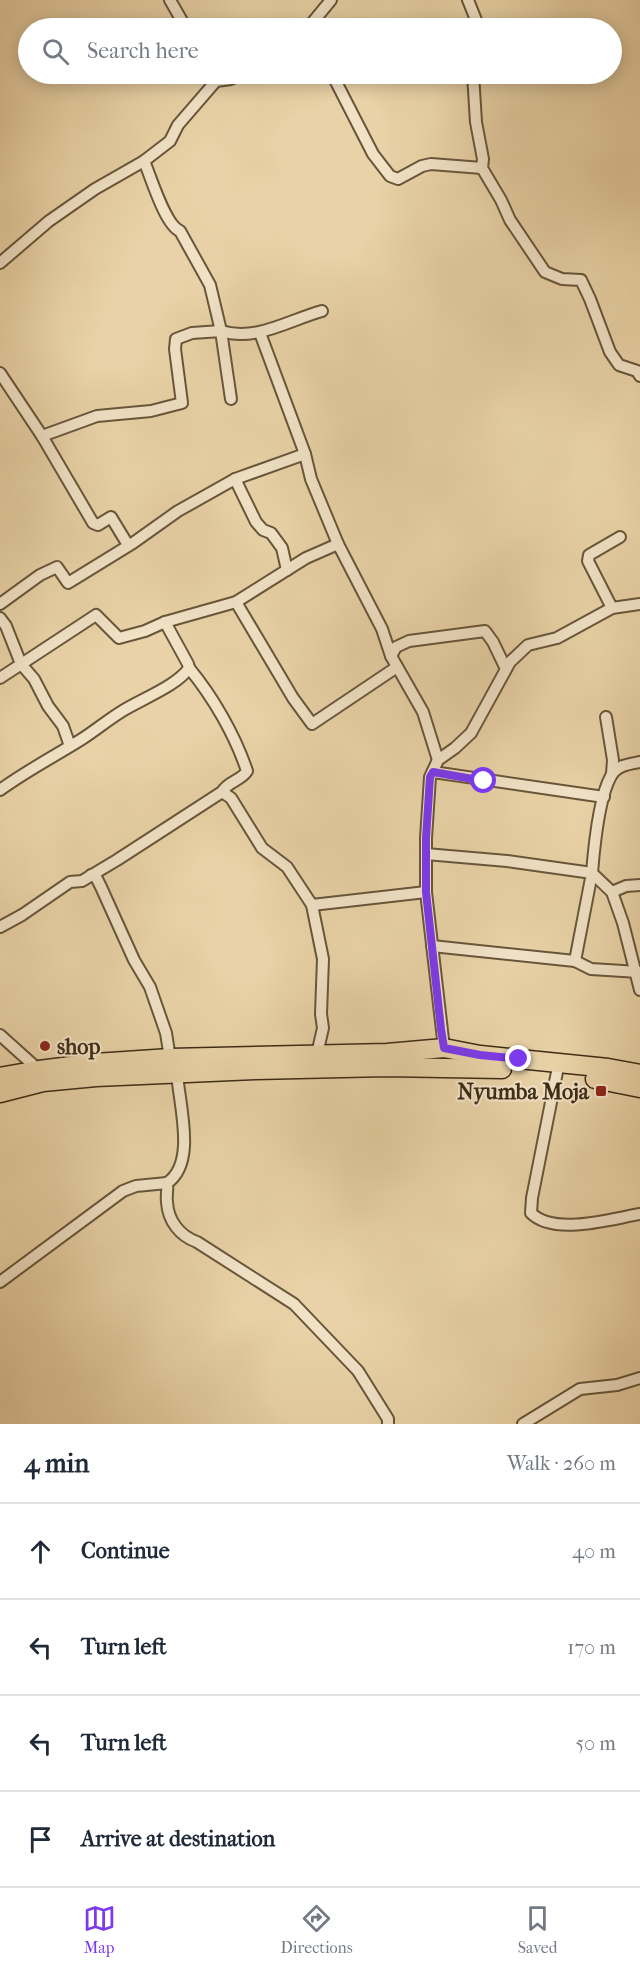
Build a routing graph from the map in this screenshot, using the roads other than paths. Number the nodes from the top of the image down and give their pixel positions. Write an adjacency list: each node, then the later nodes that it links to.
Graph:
1 (170, 0): 4 (street)
2 (331, 0): 5 (street)
3 (468, 0): 6 (street)
4 (180, 18)
5 (317, 18)
6 (475, 18)
7 (209, 84): 10 (street)
8 (337, 84): 11 (street)
9 (474, 84): 11 (street)
10 (144, 160): 12 (street); 14 (street)
11 (482, 168): 17 (street)
12 (0, 263)
13 (322, 311): 15 (street)
14 (221, 332): 15 (street); 18 (street); 19 (street)
15 (260, 333): 20 (street)
16 (0, 373): 19 (street)
17 (640, 376)
18 (231, 399)
19 (42, 435): 24 (street)
20 (305, 454): 21 (street); 23 (street)
21 (235, 479): 24 (street); 25 (street)
22 (620, 537): 29 (street)
23 (338, 544): 25 (street); 32 (street)
24 (128, 545): 27 (street)
25 (287, 570): 26 (street)
26 (236, 602): 31 (street); 34 (street)
27 (0, 604)
28 (640, 604): 29 (street)
29 (612, 608): 36 (street)
30 (0, 618): 33 (street)
31 (165, 622): 33 (street); 35 (street)
32 (391, 656): 34 (street); 36 (street)
33 (21, 664): 37 (street); 39 (street)
34 (397, 667): 40 (street)
35 (189, 668): 39 (street); 45 (street)
36 (506, 669): 40 (street)
37 (0, 678)
38 (606, 717): 43 (street)
39 (70, 746): 44 (street)
40 (438, 760): 42 (street)
41 (640, 762): 43 (street)
42 (433, 772): 46 (street); 47 (street)
43 (612, 774): 46 (street)
44 (0, 790)
45 (222, 792): 49 (street); 53 (street)
46 (604, 797): 48 (street)
47 (426, 854): 48 (street); 51 (street)
48 (592, 873): 52 (street); 56 (street)
49 (91, 875): 54 (street); 62 (street)
50 (640, 885): 52 (street)
51 (426, 892): 53 (street); 55 (street)
52 (612, 892): 57 (street)
53 (312, 905): 61 (street)
54 (0, 927)
55 (432, 946): 56 (street); 60 (street)
56 (576, 961): 57 (street)
57 (638, 972): 58 (street)
58 (640, 990)
59 (0, 1035): 65 (street)
60 (444, 1048): 61 (main road); 64 (main road)
61 (317, 1054): 62 (main road)
62 (173, 1065): 63 (main road); 65 (main road); 69 (street)
63 (557, 1072): 67 (main road); 70 (street)
64 (640, 1074)
65 (41, 1076): 66 (main road); 68 (main road)
66 (0, 1077)
67 (640, 1088)
68 (0, 1093)
69 (167, 1183): 71 (street); 73 (street)
70 (640, 1214)
71 (0, 1282)
72 (640, 1378): 74 (street)
73 (388, 1424)
74 (523, 1424)

